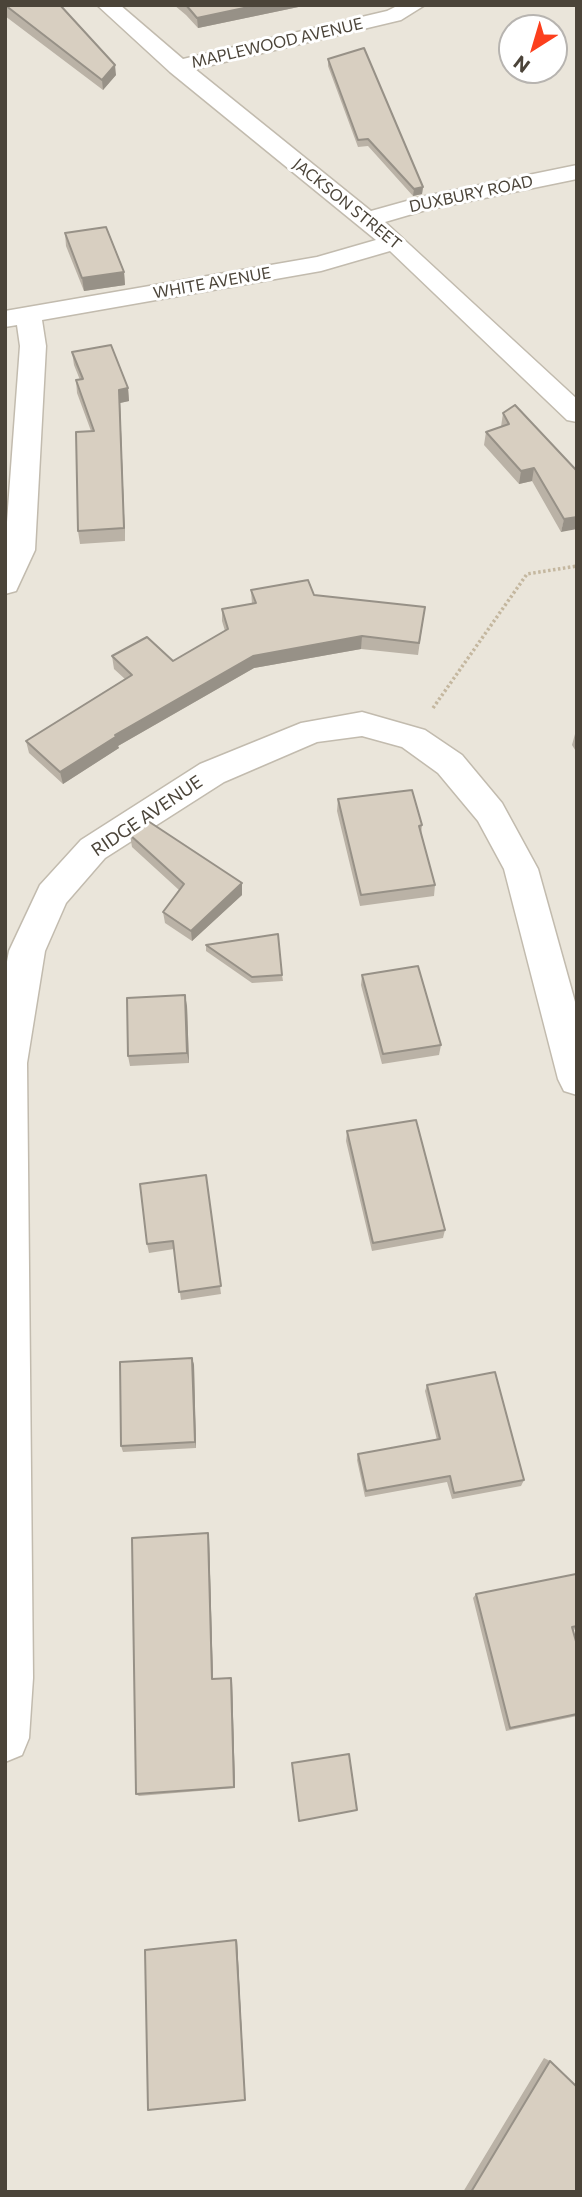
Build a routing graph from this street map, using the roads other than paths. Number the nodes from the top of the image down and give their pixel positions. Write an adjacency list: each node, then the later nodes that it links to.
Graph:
1 (107, 5): 3 (street, JACKSON STREET)
2 (415, 5): 3 (street, MAPLEWOOD AVENUE)
3 (178, 67): 5 (street, JACKSON STREET)
4 (577, 173): 5 (street, DUXBURY ROAD)
5 (367, 220): 6 (street, JACKSON STREET)
6 (394, 242): 7 (street, WHITE AVENUE); 8 (street, JACKSON STREET)
7 (17, 317): 9 (street, WHITE AVENUE)
8 (577, 414)
9 (5, 584)
10 (577, 1079): 11 (street, RIDGE AVENUE)
11 (5, 1738)

